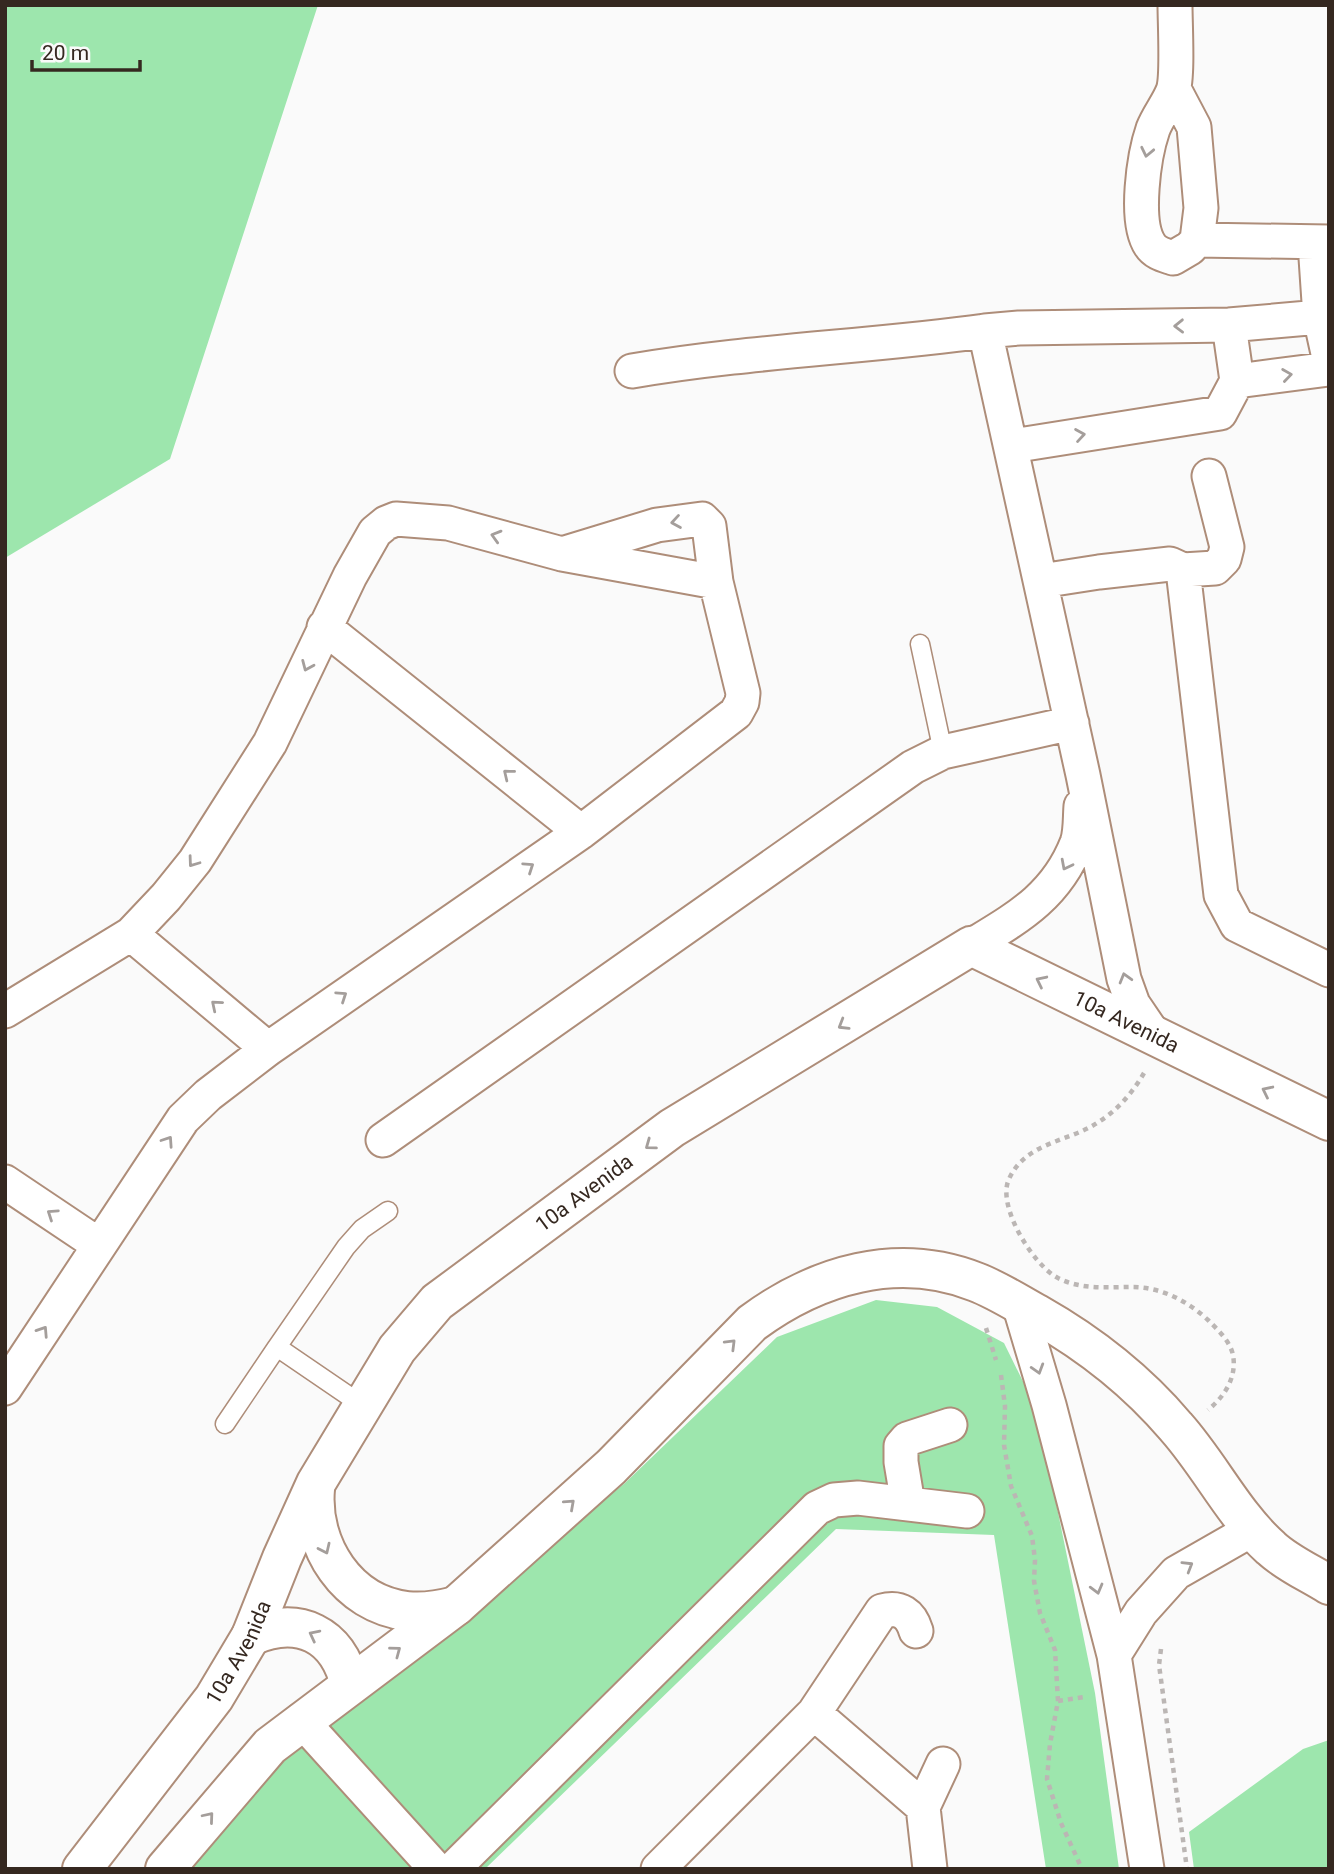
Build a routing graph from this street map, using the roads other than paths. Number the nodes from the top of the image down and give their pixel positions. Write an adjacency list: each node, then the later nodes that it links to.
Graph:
1 (1175, 5): 2 (street)
2 (1174, 89): 3 (street); 3 (street, one-way to 3)
3 (1197, 240): 4 (street)
4 (1322, 242): 5 (street)
5 (1320, 317): 6 (street); 8 (street)
6 (1228, 325): 7 (street, one-way to 7); 11 (street)
7 (985, 331): 10 (street); 12 (street)
8 (1329, 358)
9 (1329, 369): 11 (street, one-way to 9)
10 (632, 371)
11 (1237, 382): 12 (street, one-way to 11)
12 (1012, 446): 16 (street)
13 (1209, 476): 15 (street)
14 (562, 554): 17 (street); 17 (street, one-way to 14); 18 (street, one-way to 18)
15 (1183, 570): 16 (street); 26 (street)
16 (1041, 581): 20 (street)
17 (716, 582): 23 (street)
18 (324, 627): 23 (street, one-way to 18); 24 (street, one-way to 24)
19 (920, 644): 21 (lane)
20 (1072, 723): 21 (street); 22 (street)
21 (943, 752): 31 (street)
22 (1083, 775): 25 (street, one-way to 25); 28 (street, one-way to 22)
23 (581, 832): 29 (street, one-way to 23)
24 (131, 934): 27 (street); 29 (street, one-way to 24)
25 (971, 947): 28 (street, 10a Avenida, one-way to 25); 38 (street, 10a Avenida, one-way to 38)
26 (1329, 970)
27 (5, 1011)
28 (1159, 1040): 30 (street, 10a Avenida, one-way to 28)
29 (268, 1049): 34 (street, one-way to 29)
30 (1329, 1121)
31 (383, 1140)
32 (5, 1182): 34 (street, one-way to 32)
33 (388, 1211): 36 (lane)
34 (99, 1245): 37 (street, one-way to 34)
35 (1019, 1304): 44 (street); 46 (street, one-way to 35); 49 (street, one-way to 49)
36 (277, 1346): 38 (lane); 39 (lane)
37 (5, 1388)
38 (362, 1405): 41 (street, 10a Avenida)
39 (225, 1424)
40 (950, 1425): 42 (street)
41 (316, 1483): 46 (street, one-way to 46); 48 (street, 10a Avenida)
42 (908, 1504): 43 (street); 58 (street)
43 (967, 1511)
44 (1253, 1530): 45 (street); 49 (street, one-way to 44)
45 (1329, 1585)
46 (456, 1606): 50 (street, one-way to 46)
47 (916, 1631): 51 (street)
48 (251, 1636): 50 (street, one-way to 48); 55 (street, 10a Avenida)
49 (1114, 1656): 61 (street)
50 (350, 1685): 52 (street)
51 (814, 1713): 54 (street); 59 (street)
52 (301, 1720): 56 (street, one-way to 52); 57 (street)
53 (943, 1763): 54 (street)
54 (923, 1807): 60 (street)
55 (82, 1869)
56 (165, 1869)
57 (436, 1869)
58 (453, 1869)
59 (658, 1869)
60 (930, 1869)
61 (1147, 1869)

